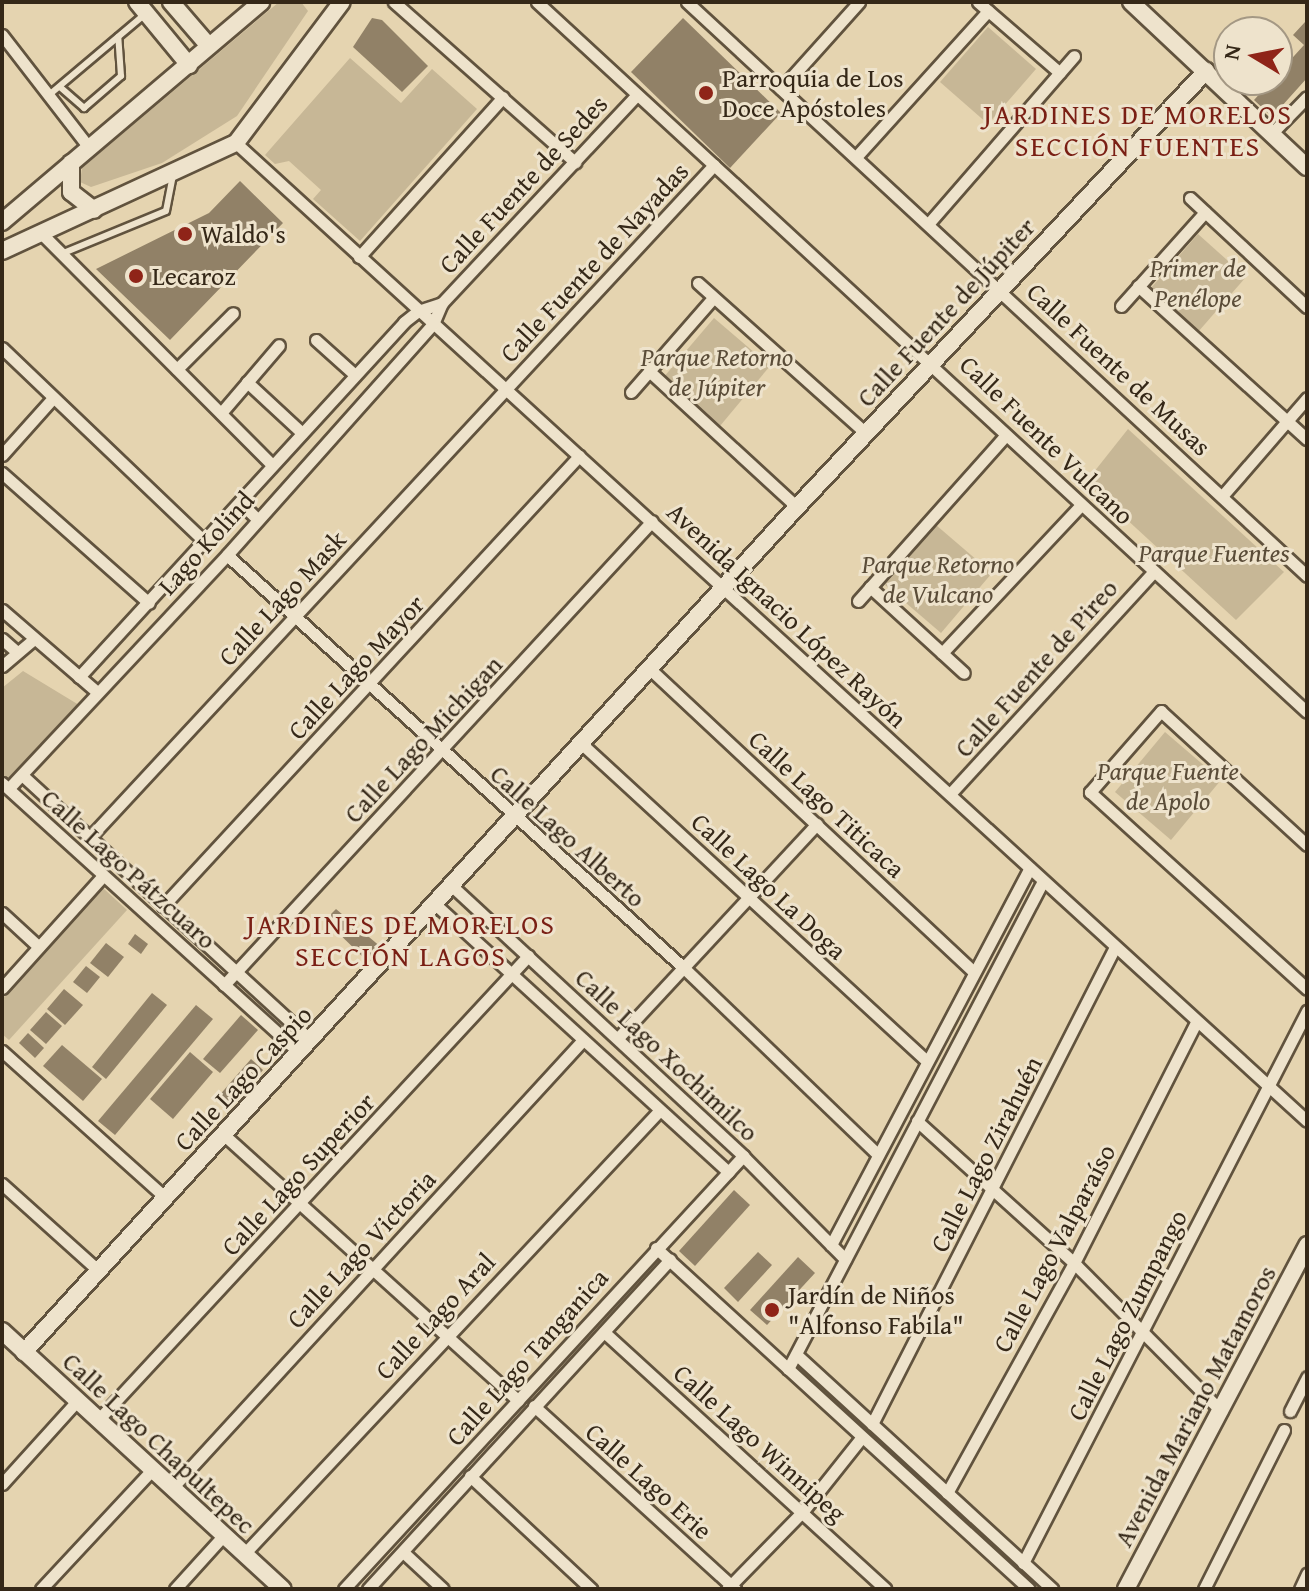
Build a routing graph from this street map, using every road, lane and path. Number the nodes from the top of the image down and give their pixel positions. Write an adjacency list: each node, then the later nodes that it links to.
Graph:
1 (171, 2): 16 (street)
2 (261, 2): 16 (street)
3 (322, 2): 13 (street)
4 (342, 2): 13 (street)
5 (394, 2): 25 (street)
6 (537, 2): 24 (street, Calle Fuente Vulcano)
7 (687, 2): 22 (street, Calle Fuente de Musas)
8 (859, 2): 22 (street)
9 (978, 2): 12 (street)
10 (1131, 2): 19 (street)
11 (142, 8): 15 (lane); 18 (street)
12 (988, 11): 20 (street); 30 (street)
13 (318, 35): 28 (street)
14 (2, 36): 23 (street)
15 (118, 37): 21 (lane); 21 (lane)
16 (209, 46): 18 (street)
17 (1074, 56): 20 (street)
18 (189, 65): 29 (street)
19 (1206, 71): 27 (street); 47 (street, Calle Fuente de Júpiter)
20 (1060, 73): 40 (street)
21 (60, 87): 23 (lane)
22 (781, 89): 30 (street, Calle Fuente de Musas)
23 (49, 95): 29 (street)
24 (636, 96): 31 (street, Calle Fuente de Sedes); 33 (street, Calle Fuente Vulcano)
25 (503, 97): 31 (street); 44 (street)
26 (1307, 97): 27 (street)
27 (1272, 133): 34 (street)
28 (236, 143): 35 (street); 44 (street, Avenida Ignacio López Rayón)
29 (90, 149): 32 (street)
30 (856, 157): 40 (street, Calle Fuente de Musas)
31 (575, 162): 49 (street, Calle Fuente de Sedes)
32 (71, 163): 37 (street); 39 (street)
33 (714, 165): 58 (street, Calle Fuente Vulcano); 63 (street, Calle Fuente de Nayadas)
34 (1307, 167)
35 (174, 172): 37 (street); 43 (lane)
36 (1190, 198): 38 (street)
37 (94, 210): 41 (street)
38 (1205, 212): 46 (street); 51 (street)
39 (2, 222)
40 (929, 223): 47 (street, Calle Fuente de Musas)
41 (41, 233): 42 (street); 43 (street)
42 (2, 251)
43 (61, 254): 59 (street)
44 (359, 257): 52 (street, Avenida Ignacio López Rayón)
45 (698, 283): 48 (street)
46 (1138, 286): 50 (street); 68 (street)
47 (1000, 289): 58 (street, Calle Fuente de Júpiter); 77 (street, Calle Fuente de Musas)
48 (713, 298): 60 (street); 70 (street)
49 (442, 303): 52 (street, Calle Fuente de Sedes); 54 (street, Calle Fuente de Sedes)
50 (1121, 306)
51 (1307, 307)
52 (418, 311): 54 (street, Avenida Ignacio López Rayón); 61 (street, Lago Kolind)
53 (233, 313): 59 (street)
54 (433, 324): 63 (street, Avenida Ignacio López Rayón); 81 (street, Lago Kolind)
55 (316, 340): 61 (street)
56 (279, 345): 62 (street)
57 (2, 348): 65 (street)
58 (933, 362): 70 (street, Calle Fuente de Júpiter); 71 (street, Calle Fuente Vulcano)
59 (177, 369): 67 (street)
60 (649, 371): 64 (street); 80 (street)
61 (355, 375): 69 (street, Lago Kolind)
62 (247, 382): 67 (street); 69 (street)
63 (505, 389): 74 (street, Avenida Ignacio López Rayón); 92 (street, Calle Lago Mask)
64 (631, 392)
65 (53, 398): 73 (street); 83 (street)
66 (1307, 398): 68 (street)
67 (221, 413): 75 (street)
68 (1288, 421): 72 (street); 77 (street)
69 (302, 433): 75 (street, Lago Kolind)
70 (867, 434): 80 (street, Calle Fuente de Júpiter)
71 (1006, 435): 79 (street, Calle Fuente Vulcano); 87 (street)
72 (1307, 439)
73 (2, 455)
74 (579, 456): 82 (street, Avenida Ignacio López Rayón); 101 (street, Calle Lago Mayor)
75 (272, 465): 78 (street, Lago Kolind)
76 (2, 473): 90 (street)
77 (1223, 495): 86 (street, Calle Fuente de Musas)
78 (240, 502): 81 (street); 83 (street, Lago Kolind)
79 (1081, 505): 85 (street, Calle Fuente Vulcano); 96 (street)
80 (797, 507): 88 (street, Calle Fuente de Júpiter)
81 (257, 519): 84 (street, Lago Kolind)
82 (652, 521): 88 (street, Avenida Ignacio López Rayón); 105 (street, Calle Lago Michigan)
83 (205, 542): 90 (street, Lago Kolind)
84 (227, 555): 92 (street, Calle Lago Alberto); 102 (street, Lago Kolind)
85 (1154, 571): 103 (street, Calle Fuente Vulcano); 108 (street, Calle Fuente de Pireo)
86 (1307, 576)
87 (870, 587): 89 (street); 96 (street)
88 (724, 589): 98 (street, Calle Lago Caspio); 108 (street, Avenida Ignacio López Rayón)
89 (858, 601)
90 (149, 603): 100 (street, Lago Kolind)
91 (2, 610): 94 (street)
92 (295, 616): 101 (street, Calle Lago Alberto); 111 (street, Calle Lago Mask)
93 (2, 639): 95 (street)
94 (34, 639): 95 (street); 100 (street)
95 (17, 652): 97 (street)
96 (942, 653): 99 (street)
97 (2, 666)
98 (651, 670): 104 (street, Calle Lago Caspio); 110 (street, Calle Lago Titicaca)
99 (964, 673)
100 (79, 677): 102 (street)
101 (370, 686): 105 (street, Calle Lago Alberto); 119 (street, Calle Lago Mayor)
102 (97, 692): 106 (street, Lago Kolind)
103 (1307, 712)
104 (583, 745): 109 (street, Calle Lago Caspio); 117 (street, Calle Lago La Doga)
105 (441, 753): 109 (street, Calle Lago Alberto); 128 (street, Calle Lago Michigan)
106 (22, 775): 107 (street, Lago Kolind); 111 (street, Calle Lago Pátzcuaro)
107 (5, 786): 114 (street, Calle Lago Pátzcuaro)
108 (950, 794): 113 (street, Avenida Ignacio López Rayón)
109 (515, 818): 116 (street, Calle Lago Caspio); 126 (street, Calle Lago Alberto)
110 (817, 824): 117 (street); 127 (street, Calle Lago Titicaca)
111 (90, 837): 119 (street, Calle Lago Pátzcuaro)
112 (1307, 845): 132 (street)
113 (1030, 868): 115 (street, Avenida Ignacio López Rayón); 127 (street)
114 (102, 877): 122 (street); 124 (street, Calle Lago Pátzcuaro)
115 (1043, 881): 123 (street, Avenida Ignacio López Rayón); 139 (street)
116 (453, 887): 118 (street, Calle Lago Caspio); 125 (street, Calle Lago Xochimilco)
117 (748, 898): 126 (street); 141 (street, Calle Lago La Doga)
118 (436, 905): 129 (street, Calle Lago Xochimilco); 138 (street, Calle Lago Caspio)
119 (163, 906): 121 (street, Calle Lago Pátzcuaro)
120 (2, 913): 122 (street)
121 (198, 937): 124 (street); 128 (street, Calle Lago Pátzcuaro)
122 (39, 947): 131 (street)
123 (1115, 947): 134 (street, Avenida Ignacio López Rayón); 151 (street, Calle Lago Zirahuén)
124 (186, 951): 130 (street, Calle Lago Pátzcuaro)
125 (528, 956): 129 (street, Calle Lago Superior); 136 (street, Calle Lago Xochimilco)
126 (685, 969): 136 (street); 147 (street, Calle Lago Alberto)
127 (973, 971): 135 (street)
128 (236, 973): 130 (street, Calle Lago Michigan); 138 (street, Calle Lago Pátzcuaro)
129 (512, 974): 137 (street, Calle Lago Xochimilco); 153 (street, Calle Lago Superior)
130 (224, 985): 138 (street, Calle Lago Pátzcuaro)
131 (2, 988)
132 (1307, 989)
133 (1307, 1011): 142 (street, Calle Lago Zumpango)
134 (1197, 1021): 142 (street, Avenida Ignacio López Rayón); 159 (street, Calle Lago Valparaíso)
135 (938, 1037): 139 (street); 141 (street)
136 (618, 1038): 148 (street, Calle Lago Xochimilco)
137 (583, 1040): 143 (street, Calle Lago Xochimilco); 160 (street, Calle Lago Victoria)
138 (304, 1046): 146 (street, Calle Lago Caspio)
139 (955, 1049): 144 (street)
140 (2, 1051): 152 (street)
141 (925, 1059): 147 (street)
142 (1268, 1086): 145 (street, Avenida Ignacio López Rayón); 165 (street, Calle Lago Zumpango)
143 (660, 1110): 149 (street, Calle Lago Xochimilco); 164 (street, Calle Lago Aral)
144 (917, 1121): 151 (street); 157 (street)
145 (1307, 1121)
146 (222, 1133): 152 (street, Calle Lago Caspio); 153 (street)
147 (876, 1153): 154 (street)
148 (743, 1156): 149 (street, Calle Lago Tanganica); 154 (street, Calle Lago Xochimilco)
149 (728, 1172): 156 (street, Calle Lago Tanganica)
150 (2, 1184): 161 (street)
151 (993, 1189): 159 (street); 176 (street, Calle Lago Zirahuén)
152 (165, 1197): 161 (street, Calle Lago Caspio)
153 (301, 1204): 160 (street); 175 (street, Calle Lago Superior)
154 (831, 1245): 157 (street, Calle Lago Xochimilco)
155 (1307, 1245): 173 (street, Avenida Mariano Matamoros)
156 (656, 1248): 158 (street); 171 (street, Calle Lago Tanganica)
157 (845, 1259): 167 (street)
158 (670, 1260): 162 (street, Calle Lago Tanganica); 168 (street)
159 (1074, 1263): 165 (street); 183 (street, Calle Lago Valparaíso)
160 (373, 1269): 164 (street); 182 (street, Calle Lago Victoria)
161 (99, 1271): 166 (street, Calle Lago Caspio)
162 (604, 1332): 172 (street, Calle Lago Tanganica); 184 (street, Calle Lago Winnipeg)
163 (3, 1335): 166 (street, Calle Lago Chapultepec)
164 (446, 1335): 171 (street); 187 (street, Calle Lago Aral)
165 (1143, 1335): 173 (street); 188 (street, Calle Lago Zumpango)
166 (24, 1352): 170 (street, Calle Lago Chapultepec)
167 (798, 1356): 168 (street); 176 (street)
168 (788, 1369): 178 (street)
169 (1307, 1377): 174 (street)
170 (78, 1400): 175 (street, Calle Lago Chapultepec); 181 (street)
171 (518, 1400): 194 (street, Calle Lago Tanganica)
172 (534, 1406): 180 (street, Calle Lago Tanganica); 190 (street, Calle Lago Erie)
173 (1221, 1411): 201 (street, Avenida Mariano Matamoros)
174 (1290, 1411)
175 (98, 1420): 179 (street, Calle Lago Chapultepec)
176 (872, 1424): 183 (street)
177 (1284, 1430): 202 (street)
178 (861, 1438): 184 (street); 199 (street)
179 (152, 1470): 182 (street, Calle Lago Chapultepec); 191 (street)
180 (470, 1476): 186 (street, Calle Lago Tanganica); 197 (street)
181 (2, 1484)
182 (172, 1488): 185 (street, Calle Lago Chapultepec)
183 (947, 1493): 188 (street)
184 (803, 1511): 190 (street); 198 (street, Calle Lago Winnipeg)
185 (224, 1535): 187 (street, Calle Lago Chapultepec); 192 (street)
186 (403, 1552): 195 (street, Calle Lago Tanganica); 196 (street)
187 (244, 1554): 193 (street, Calle Lago Chapultepec)
188 (1023, 1563): 200 (street)
189 (1307, 1574): 203 (street)
190 (731, 1588)
191 (41, 1589)
192 (175, 1589)
193 (283, 1589)
194 (344, 1589)
195 (368, 1589)
196 (443, 1589)
197 (591, 1589)
198 (885, 1589)
199 (1029, 1589)
200 (1052, 1589)
201 (1126, 1589)
202 (1204, 1589)
203 (1300, 1589)

